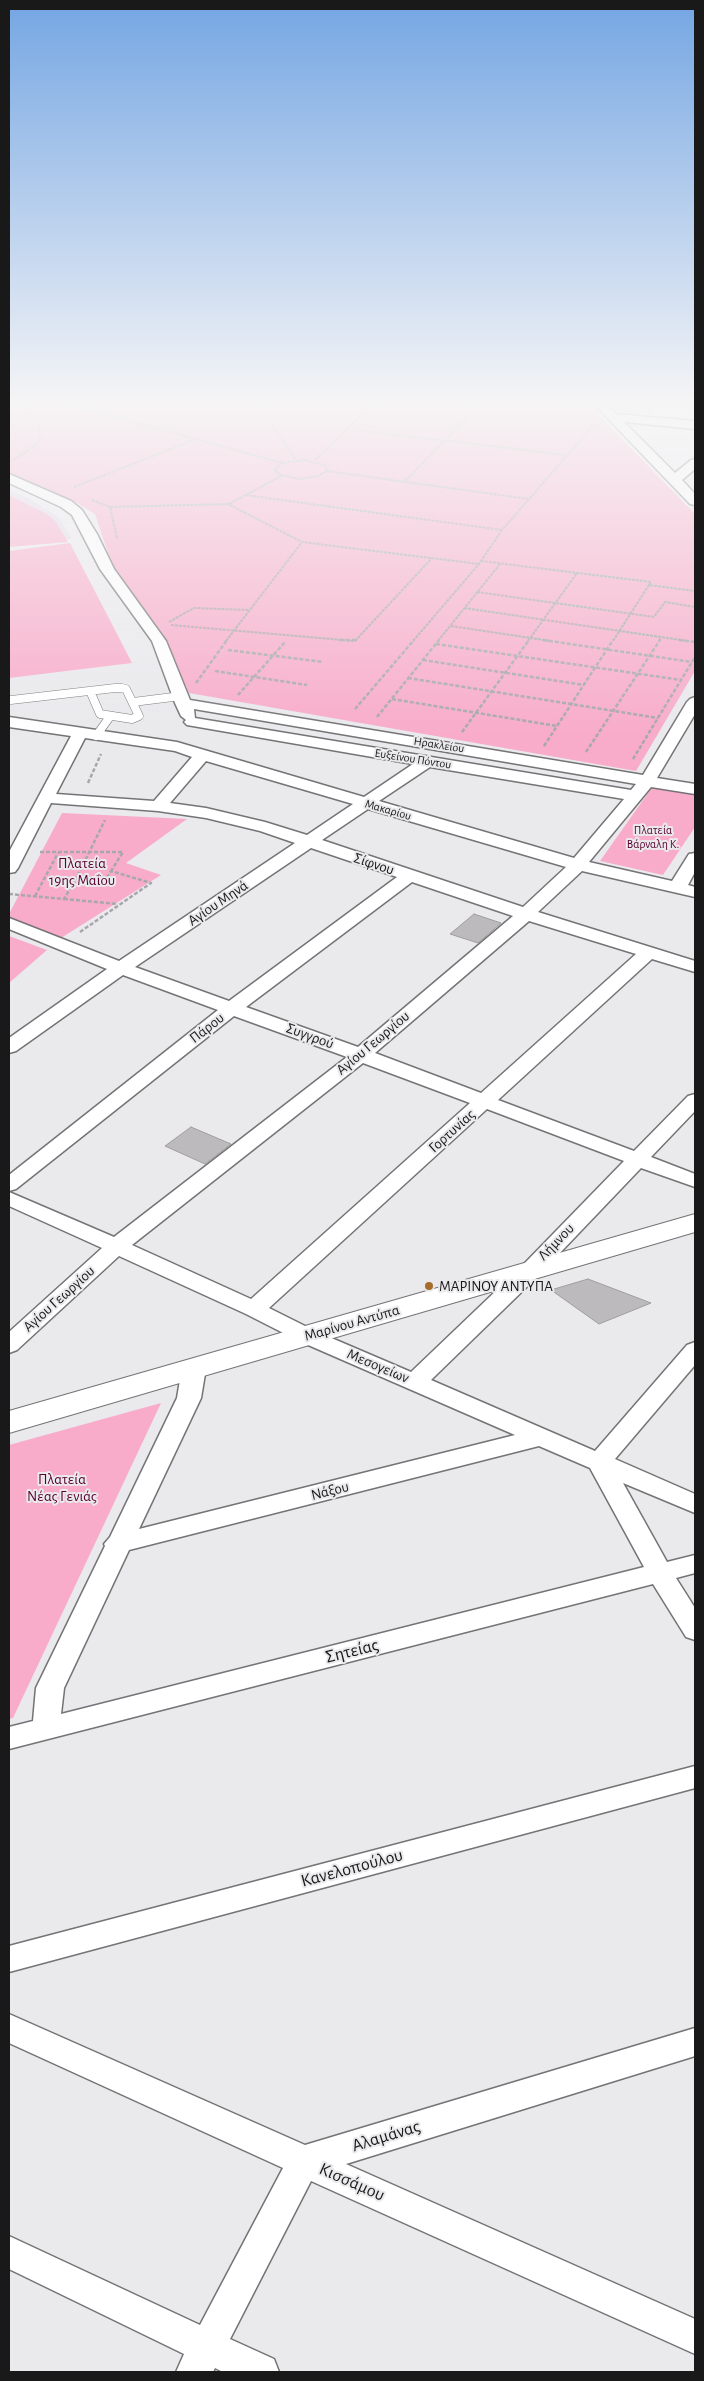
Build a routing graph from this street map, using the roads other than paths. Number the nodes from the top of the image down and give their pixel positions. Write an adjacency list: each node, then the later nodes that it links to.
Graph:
1 (75, 511): 4 (street)
2 (90, 691): 3 (lane); 5 (lane); 7 (lane)
3 (11, 700)
4 (182, 700): 5 (lane); 9 (street); 15 (street, Ηρακλείου)
5 (133, 702): 7 (lane)
6 (695, 702): 10 (street, Αγίου Γεωργίου)
7 (109, 718): 11 (lane)
8 (9, 722): 11 (street, Μακαρίου)
9 (192, 722): 12 (street); 14 (street, Ευξείνου Πόντου)
10 (688, 727): 15 (street, Αγίου Γεωργίου)
11 (88, 735): 12 (street, Μακαρίου); 18 (street)
12 (177, 747): 13 (street, Μακαρίου)
13 (203, 754): 19 (street, Μακαρίου); 20 (street)
14 (428, 761): 17 (street, Ευξείνου Πόντου); 19 (street, Αγίου Μηνά)
15 (648, 780): 16 (street, Ηρακλείου); 17 (street, Αγίου Γεωργίου)
16 (694, 787)
17 (635, 796): 23 (street, Αγίου Γεωργίου)
18 (44, 798): 20 (street, Σίφνου); 24 (street)
19 (366, 803): 21 (street, Αγίου Μηνά); 23 (street, Μακαρίου)
20 (158, 806): 21 (street, Σίφνου)
21 (308, 842): 25 (street, Σίφνου); 32 (street, Αγίου Μηνά)
22 (695, 858): 26 (street)
23 (578, 865): 26 (street, Μακαρίου); 28 (street, Αγίου Γεωργίου)
24 (9, 868)
25 (410, 875): 28 (street, Σίφνου); 33 (street, Πάρου)
26 (678, 888): 27 (street, Μακαρίου)
27 (695, 892)
28 (526, 914): 30 (street, Σίφνου); 35 (street, Αγίου Γεωργίου)
29 (9, 922): 32 (street, Συγγρού)
30 (649, 952): 31 (street, Σίφνου); 37 (street, Γορτυνίας)
31 (695, 967)
32 (121, 968): 33 (street, Συγγρού); 34 (street, Αγίου Μηνά)
33 (232, 1008): 35 (street, Συγγρού); 40 (street, Πάρου)
34 (9, 1047)
35 (361, 1055): 37 (street, Συγγρού); 43 (street, Αγίου Γεωργίου)
36 (695, 1100): 38 (street, Λήμνου)
37 (486, 1102): 38 (street, Συγγρού); 45 (street, Γορτυνίας)
38 (637, 1158): 39 (street, Συγγρού); 44 (street, Λήμνου)
39 (695, 1181)
40 (9, 1185)
41 (9, 1198): 43 (street, Μεσογείων)
42 (695, 1223): 44 (street, Μαρίνου Αντύπα)
43 (116, 1247): 45 (street, Μεσογείων); 47 (street, Αγίου Γεωργίου)
44 (528, 1272): 46 (street, Μαρίνου Αντύπα); 50 (street, Λήμνου)
45 (254, 1309): 46 (street, Μεσογείων)
46 (307, 1336): 49 (street, Μαρίνου Αντύπα); 50 (street, Μεσογείων)
47 (9, 1345)
48 (695, 1350): 53 (street)
49 (194, 1368): 51 (street, Μαρίνου Αντύπα); 55 (street)
50 (415, 1382): 52 (street, Μεσογείων)
51 (9, 1422)
52 (542, 1437): 53 (street, Μεσογείων); 55 (street, Νάξου)
53 (599, 1462): 54 (street, Μεσογείων); 57 (street)
54 (695, 1504)
55 (117, 1544): 59 (street)
56 (695, 1564): 57 (street, Σητείας)
57 (661, 1575): 58 (street); 59 (street, Σητείας)
58 (695, 1630)
59 (46, 1727): 60 (street, Σητείας)
60 (9, 1738)
61 (695, 1777): 62 (street, Κανελοπούλου)
62 (9, 1958)
63 (9, 2028): 65 (street, Κισσάμου)
64 (695, 2042): 65 (street, Αλαμάνας)
65 (304, 2161): 67 (street, Κισσάμου); 68 (street)
66 (9, 2252): 68 (street)
67 (695, 2337)
68 (201, 2359): 69 (street)
69 (261, 2372)

